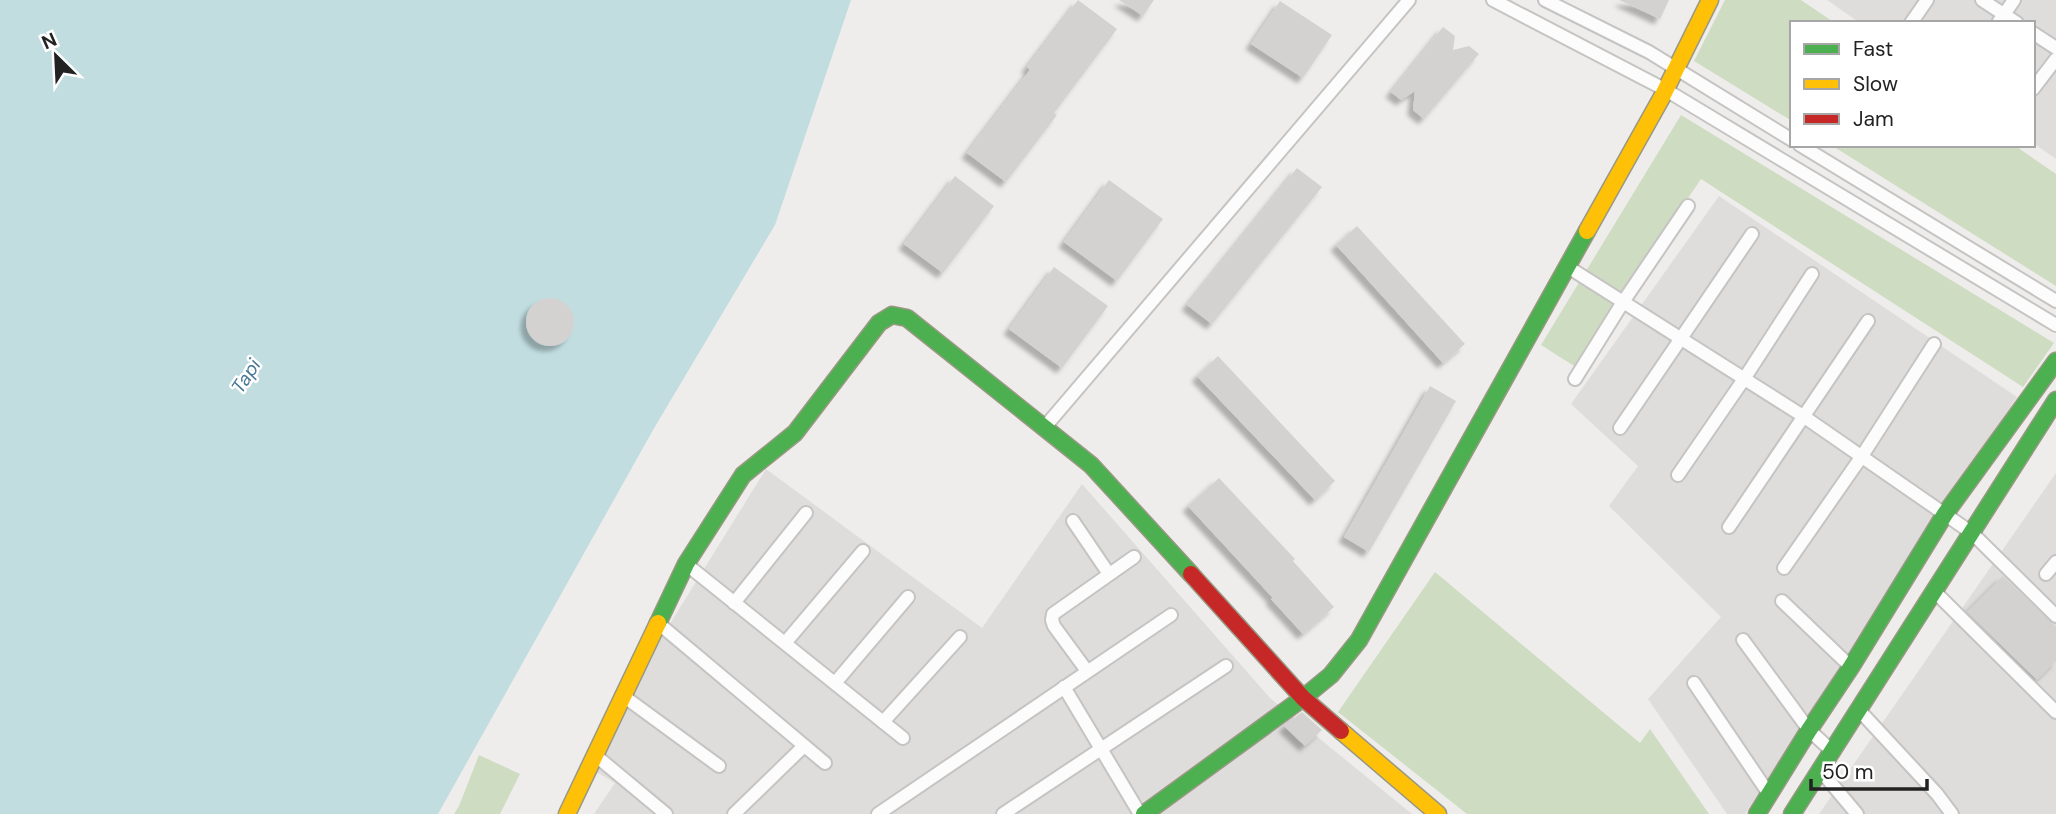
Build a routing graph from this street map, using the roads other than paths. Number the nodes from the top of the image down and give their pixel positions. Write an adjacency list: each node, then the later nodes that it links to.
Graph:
1 (1409, 0): 33 (street)
2 (1493, 0): 15 (street)
3 (1545, 0): 13 (street)
4 (1710, 0): 13 (street)
5 (1927, 0): 9 (street)
6 (1982, 0): 8 (street)
7 (2014, 0): 8 (street)
8 (2001, 19)
9 (1912, 21)
10 (2035, 34): 11 (street)
11 (2056, 48)
12 (2056, 59): 14 (street)
13 (1676, 70): 15 (street); 16 (street)
14 (2035, 86)
15 (1666, 90): 20 (street); 25 (street)
16 (1790, 139)
17 (1803, 147): 22 (street)
18 (1688, 205): 23 (street)
19 (1752, 234): 26 (street)
20 (1567, 267): 23 (street); 66 (street)
21 (1812, 274): 30 (street)
22 (2056, 301)
23 (1623, 302): 26 (street); 29 (street)
24 (1868, 321): 32 (street)
25 (2056, 325)
26 (1680, 340): 30 (street); 34 (street)
27 (1934, 344): 35 (street)
28 (2056, 361): 38 (street)
29 (1575, 379)
30 (1744, 379): 32 (street); 36 (street)
31 (2056, 400): 41 (street)
32 (1803, 416): 35 (street); 40 (street)
33 (1044, 428): 45 (street); 66 (street)
34 (1620, 428)
35 (1862, 457): 38 (street); 46 (street)
36 (1678, 475)
37 (806, 513): 52 (street)
38 (1945, 514): 41 (street); 60 (street)
39 (1073, 521): 47 (street)
40 (1730, 527)
41 (1972, 533): 49 (street); 54 (street)
42 (863, 551): 58 (street)
43 (1135, 557): 47 (street)
44 (2056, 562): 48 (street)
45 (686, 564): 52 (street); 55 (street)
46 (1784, 568)
47 (1109, 574): 61 (street)
48 (2046, 574)
49 (1934, 591): 67 (street); 68 (street)
50 (908, 597): 63 (street)
51 (1782, 601): 60 (street)
52 (734, 603): 58 (street)
53 (1171, 615): 61 (street)
54 (2056, 616)
55 (658, 623): 65 (street); 72 (street)
56 (960, 637): 69 (street)
57 (1743, 640): 70 (street)
58 (785, 643): 63 (street)
59 (1226, 666): 73 (street)
60 (1851, 667): 70 (street)
61 (1087, 671): 64 (street)
62 (1694, 682): 79 (street)
63 (835, 683): 69 (street)
64 (1064, 687): 73 (street); 80 (street)
65 (622, 695): 75 (street); 77 (street)
66 (1303, 698): 86 (street); 87 (street)
67 (1859, 710): 74 (street); 91 (street)
68 (2056, 712)
69 (883, 722): 71 (street)
70 (1809, 730): 74 (street); 79 (street)
71 (903, 738)
72 (804, 746): 76 (street); 83 (street)
73 (1102, 748): 85 (street); 86 (street)
74 (1832, 751): 78 (street)
75 (595, 755): 81 (street); 82 (street)
76 (824, 763)
77 (719, 766)
78 (1820, 770): 89 (street); 90 (street)
79 (1769, 794): 88 (street)
80 (893, 810): 84 (street)
81 (567, 814)
82 (666, 814)
83 (734, 814)
84 (878, 814)
85 (1003, 814)
86 (1142, 814)
87 (1438, 814)
88 (1757, 814)
89 (1792, 814)
90 (1857, 814)
91 (1952, 814)

